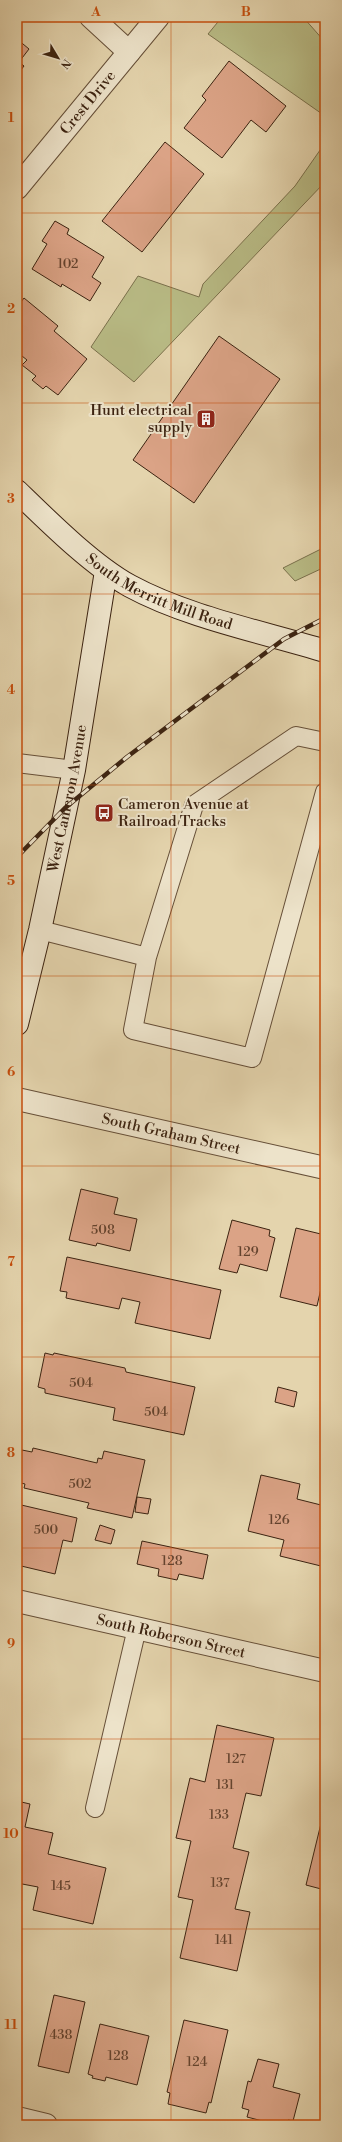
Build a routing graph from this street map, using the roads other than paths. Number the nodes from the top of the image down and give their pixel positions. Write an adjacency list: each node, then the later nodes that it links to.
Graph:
1 (91, 17): 3 (street)
2 (158, 17): 3 (street, Crest Drive)
3 (129, 52): 4 (street, Crest Drive)
4 (17, 188)
5 (17, 490): 6 (street, South Merritt Mill Road)
6 (106, 571): 7 (street, South Merritt Mill Road); 10 (street, West Cameron Avenue)
7 (325, 651)
8 (325, 742): 13 (lane)
9 (17, 762): 10 (lane)
10 (74, 770): 12 (street, West Cameron Avenue)
11 (325, 792): 13 (lane)
12 (40, 930): 13 (lane); 14 (street, West Cameron Avenue)
13 (147, 957)
14 (17, 1024)
15 (17, 1099): 16 (street, South Graham Street)
16 (325, 1168)
17 (17, 1602): 18 (street, South Roberson Street)
18 (137, 1628): 19 (street, South Roberson Street); 20 (lane)
19 (325, 1671)
20 (95, 1808)
21 (17, 2118): 22 (street)
22 (46, 2125)

